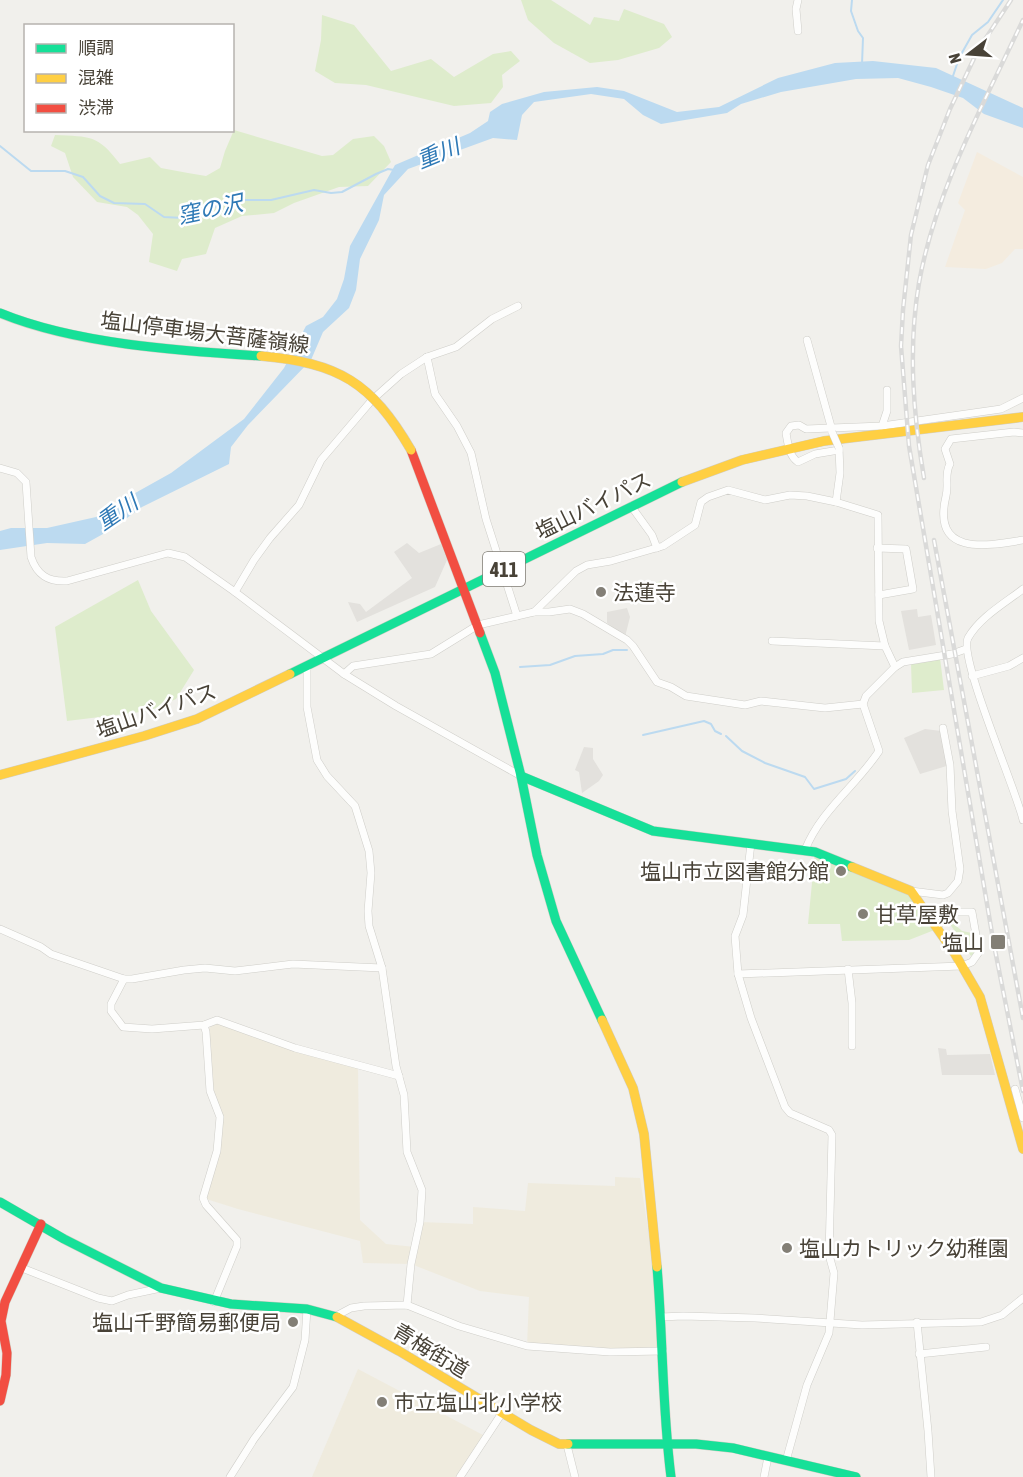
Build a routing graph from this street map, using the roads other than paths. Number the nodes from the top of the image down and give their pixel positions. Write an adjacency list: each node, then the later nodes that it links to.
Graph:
1 (798, 0): 2 (street)
2 (798, 31)
3 (518, 306): 6 (street)
4 (0, 313): 22 (main road, 塩山停車場大菩薩嶺線, bridge)
5 (807, 340): 11 (street)
6 (427, 357): 21 (street); 24 (street)
7 (887, 390): 10 (street)
8 (1023, 398): 10 (street)
9 (1023, 417): 13 (main road, 塩山バイパス / 411)
10 (882, 426): 11 (street)
11 (832, 430): 13 (street); 14 (street, bridge)
12 (1023, 433): 18 (street)
13 (788, 447): 14 (street); 17 (main road, 塩山バイパス / 411)
14 (839, 449): 16 (street)
15 (0, 468): 24 (street)
16 (836, 502): 19 (street); 20 (street)
17 (631, 506): 19 (street); 21 (main road, 塩山バイパス / 411)
18 (1023, 540)
19 (657, 548): 26 (street)
20 (877, 548): 25 (street); 25 (street)
21 (502, 570): 22 (main road, 塩山バイパス / 411); 27 (street)
22 (464, 589): 28 (main road, 塩山停車場大菩薩嶺線); 33 (main road, 塩山バイパス / 411)
23 (1023, 589): 31 (street)
24 (235, 592): 33 (street)
25 (879, 595): 30 (street)
26 (534, 612): 27 (street); 38 (street)
27 (517, 616): 28 (street)
28 (478, 625): 36 (street); 41 (main road, 塩山停車場大菩薩嶺線)
29 (772, 641): 30 (street)
30 (885, 646): 35 (street)
31 (966, 649): 35 (street); 37 (street)
32 (1023, 658): 37 (street)
33 (322, 659): 34 (main road, 塩山バイパス / 411); 36 (street)
34 (307, 666): 40 (main road, 塩山バイパス / 411); 49 (street)
35 (895, 667): 38 (street)
36 (344, 674): 41 (street)
37 (972, 676): 42 (street)
38 (863, 704): 44 (street)
39 (943, 728): 45 (street)
40 (0, 775)
41 (520, 776): 43 (main road); 69 (main road, 塩山停車場大菩薩嶺線)
42 (1023, 820)
43 (751, 843): 44 (main road); 51 (street)
44 (805, 850): 45 (main road)
45 (911, 891): 46 (main road)
46 (936, 926): 48 (main road); 48 (street)
47 (0, 928): 52 (street)
48 (962, 966): 50 (street); 58 (main road)
49 (382, 968): 52 (street); 55 (street)
50 (848, 969): 51 (street); 54 (street)
51 (738, 974): 70 (street)
52 (124, 979): 53 (street)
53 (204, 1025): 55 (street); 65 (street)
54 (852, 1046)
55 (399, 1076): 66 (street)
56 (1015, 1089): 57 (street)
57 (1023, 1118)
58 (1023, 1149)
59 (0, 1202): 60 (main road, 青梅街道)
60 (41, 1224): 61 (main road); 62 (main road, 青梅街道)
61 (22, 1268): 62 (street); 64 (main road)
62 (161, 1288): 65 (main road, 青梅街道)
63 (1023, 1298): 71 (street)
64 (2, 1301): 75 (main road)
65 (214, 1302): 67 (main road, 青梅街道)
66 (406, 1305): 68 (street); 73 (street)
67 (307, 1309): 68 (main road, 青梅街道); 81 (street)
68 (336, 1316): 76 (main road, 青梅街道)
69 (661, 1317): 70 (street); 73 (main road, 塩山停車場大菩薩嶺線)
70 (830, 1322): 71 (street); 80 (street)
71 (916, 1322): 74 (street)
72 (986, 1347): 74 (street)
73 (663, 1351): 78 (main road, 塩山停車場大菩薩嶺線)
74 (919, 1354): 87 (street)
75 (0, 1401)
76 (502, 1413): 77 (main road, 青梅街道); 82 (street)
77 (567, 1445): 78 (main road, 青梅街道); 83 (street)
78 (667, 1445): 79 (main road, 青梅街道); 84 (main road, 塩山停車場大菩薩嶺線)
79 (768, 1457): 80 (main road, 青梅街道); 85 (street)
80 (786, 1461): 86 (main road, 青梅街道)
81 (230, 1477)
82 (460, 1477)
83 (574, 1477)
84 (671, 1477)
85 (764, 1477)
86 (856, 1477)
87 (931, 1477)

